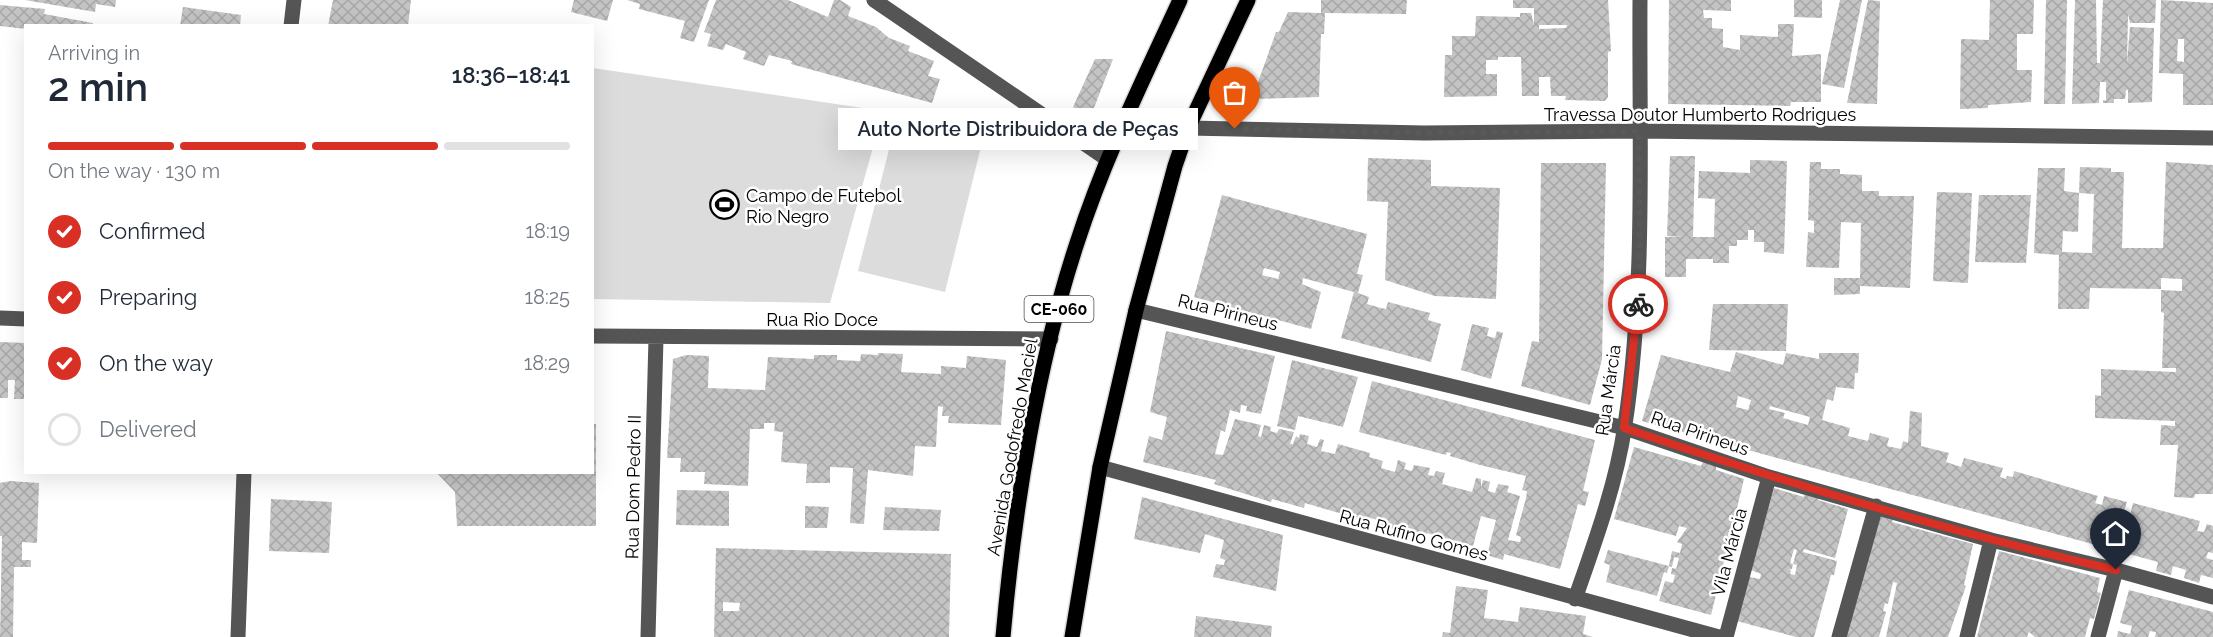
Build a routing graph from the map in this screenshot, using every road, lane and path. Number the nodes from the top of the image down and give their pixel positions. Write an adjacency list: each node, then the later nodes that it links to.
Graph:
1 (294, 0): 6 (street)
2 (874, 0): 10 (street)
3 (1180, 0): 10 (main road, Avenida Godofredo Maciel / CE-060)
4 (1248, 0): 7 (main road)
5 (1640, 0): 8 (street, Rua Márcia)
6 (291, 24)
7 (1188, 128): 8 (street, Travessa Doutor Humberto Rodrigues); 11 (main road)
8 (1639, 131): 9 (street, Travessa Doutor Humberto Rodrigues); 17 (street, Rua Márcia)
9 (2213, 138)
10 (1107, 159): 16 (main road, Avenida Godofredo Maciel / CE-060)
11 (1136, 310): 17 (street, Rua Pirineus); 18 (main road)
12 (0, 318): 13 (street)
13 (24, 319)
14 (594, 336): 15 (street, Rua Rio Doce)
15 (656, 338): 16 (street, Rua Rio Doce); 27 (street, Rua Dom Pedro II)
16 (1051, 339): 28 (main road, Avenida Godofredo Maciel / CE-060)
17 (1624, 428): 20 (street, Rua Pirineus); 25 (street, Rua Márcia)
18 (1100, 467): 25 (street, Rua Rufino Gomes); 29 (main road)
19 (244, 474): 26 (street)
20 (1768, 477): 21 (street, Rua Pirineus); 31 (street, Vila Márcia)
21 (1876, 506): 22 (street, Rua Pirineus); 32 (street)
22 (1991, 540): 23 (street, Rua Pirineus); 33 (street)
23 (2116, 570): 24 (street, Rua Pirineus); 34 (street)
24 (2213, 597)
25 (1575, 599): 30 (street, Rua Rufino Gomes)
26 (238, 637)
27 (648, 637)
28 (1003, 637)
29 (1071, 637)
30 (1719, 637)
31 (1726, 637)
32 (1839, 637)
33 (1967, 637)
34 (2098, 637)

